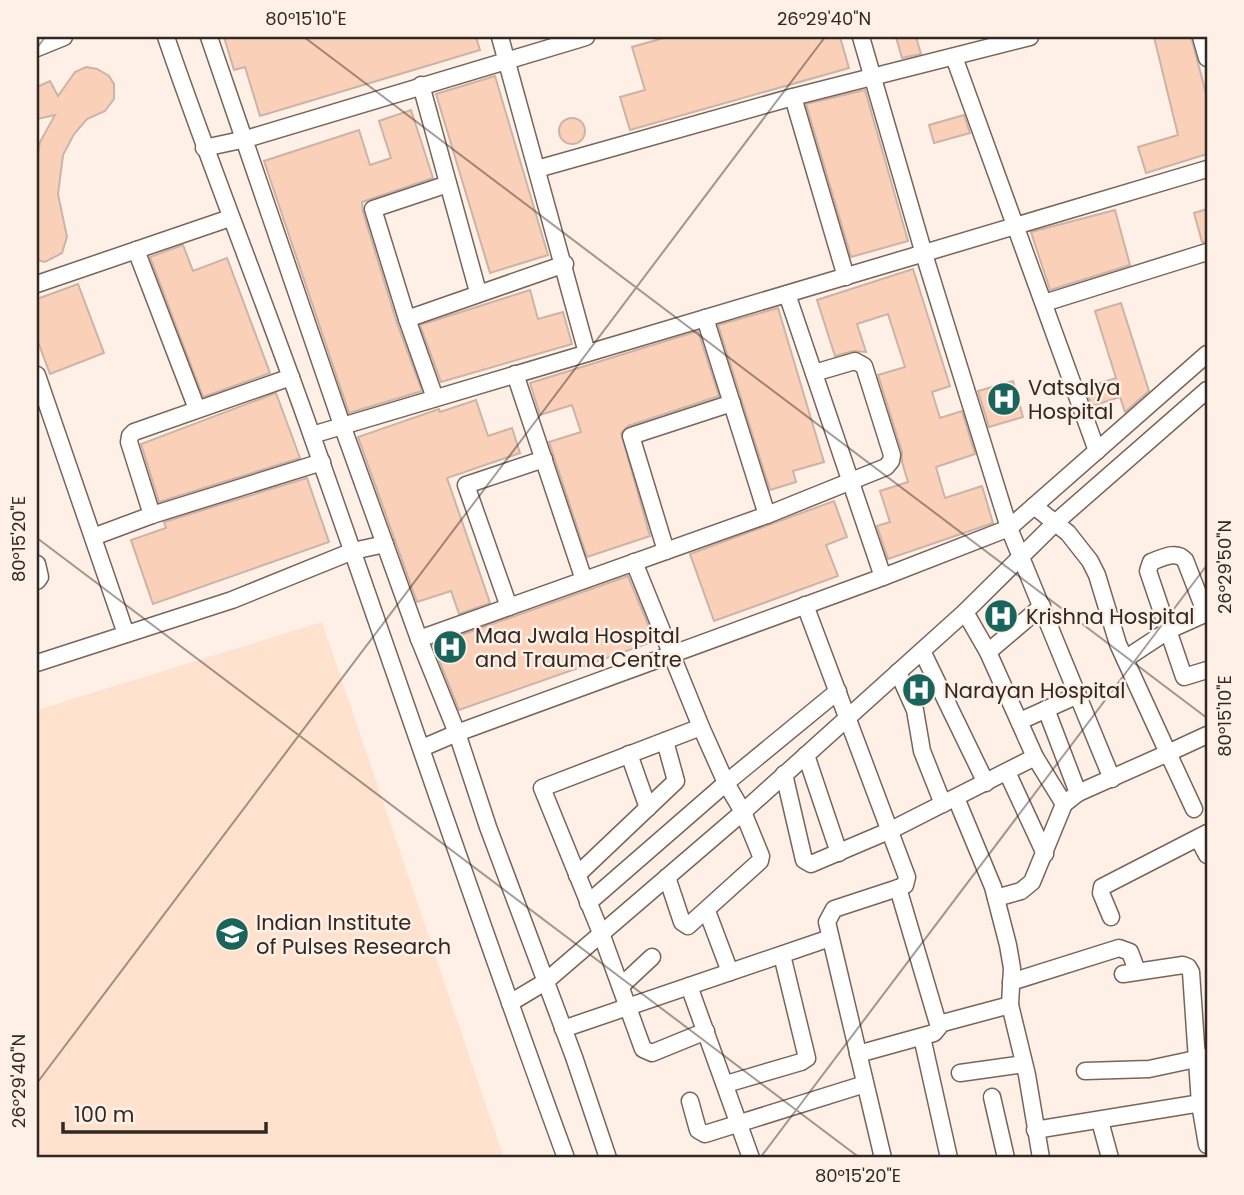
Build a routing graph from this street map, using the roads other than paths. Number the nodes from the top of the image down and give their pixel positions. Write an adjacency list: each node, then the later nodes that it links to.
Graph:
1 (64, 37): 9 (street)
2 (166, 37): 17 (street)
3 (209, 37): 16 (street)
4 (500, 37): 12 (street)
5 (586, 37): 12 (street)
6 (861, 37): 13 (street)
7 (1030, 37): 10 (street)
8 (1201, 37): 11 (street)
9 (37, 48)
10 (954, 57): 13 (street); 22 (street)
11 (1207, 58)
12 (506, 59): 14 (street); 18 (street)
13 (873, 78): 15 (street); 25 (street)
14 (421, 85): 16 (street); 20 (street)
15 (793, 97): 18 (street); 27 (street)
16 (246, 139): 17 (street); 45 (street)
17 (204, 148): 21 (street)
18 (537, 169): 26 (street)
19 (1207, 169): 22 (street)
20 (447, 184): 29 (street); 32 (street)
21 (230, 218): 23 (street); 39 (street)
22 (1016, 225): 25 (street); 31 (street)
23 (136, 250): 28 (street); 43 (street)
24 (1207, 252): 31 (street)
25 (924, 254): 27 (street); 56 (street)
26 (565, 264): 29 (street); 34 (street)
27 (846, 277): 30 (street)
28 (37, 284)
29 (478, 292): 32 (street)
30 (787, 294): 33 (street); 36 (street)
31 (1044, 303): 48 (street)
32 (407, 318): 41 (street)
33 (705, 318): 34 (street); 42 (street)
34 (587, 353): 37 (street)
35 (1207, 354): 48 (street)
36 (814, 373): 51 (street); 51 (street)
37 (515, 374): 41 (street); 49 (street)
38 (37, 375): 44 (street)
39 (291, 377): 43 (street); 47 (street)
40 (1207, 390): 55 (street)
41 (435, 398): 45 (street)
42 (732, 404): 54 (street); 60 (street)
43 (197, 409): 53 (street)
44 (53, 420): 46 (street); 57 (street)
45 (342, 425): 47 (street); 58 (street)
46 (37, 426)
47 (312, 435): 50 (street)
48 (1097, 451): 52 (street)
49 (544, 459): 66 (street); 69 (street)
50 (322, 462): 53 (street); 59 (street)
51 (849, 481): 54 (street); 64 (street)
52 (1034, 506): 55 (street); 56 (street)
53 (152, 515): 57 (street)
54 (766, 515): 60 (street)
55 (1056, 522): 61 (street); 78 (street)
56 (1009, 528): 61 (street); 64 (street)
57 (93, 537): 73 (street)
58 (385, 544): 59 (street); 74 (street)
59 (353, 551): 73 (street); 91 (street)
60 (666, 551): 62 (street)
61 (1021, 554): 68 (street); 70 (street)
62 (634, 562): 66 (street); 77 (street)
63 (37, 564): 65 (street)
64 (883, 577): 67 (street)
65 (37, 580)
66 (583, 580): 69 (street)
67 (806, 605): 77 (street); 82 (street)
68 (1042, 606): 76 (street); 83 (street)
69 (509, 607): 74 (street)
70 (965, 612): 75 (street); 76 (street)
71 (1207, 613): 72 (street); 72 (street)
72 (1169, 631): 78 (street); 80 (street)
73 (126, 634): 79 (street)
74 (419, 639): 88 (street)
75 (922, 651): 81 (street); 100 (street)
76 (988, 652): 86 (street)
77 (673, 654): 87 (street); 88 (street)
78 (1125, 659): 92 (street)
79 (37, 663)
80 (1207, 670)
81 (898, 672): 85 (street); 102 (street)
82 (838, 691): 85 (street); 99 (street)
83 (1078, 695): 84 (street); 98 (street)
84 (1046, 709): 86 (street); 101 (street)
85 (849, 717): 94 (street); 107 (street)
86 (1020, 721): 95 (street)
87 (701, 727): 90 (street); 99 (street)
88 (457, 733): 91 (street); 124 (street)
89 (1207, 735): 92 (street)
90 (665, 741): 93 (street); 104 (street)
91 (422, 748): 128 (street)
92 (1168, 753): 98 (street); 105 (street)
93 (629, 754): 104 (street); 112 (street)
94 (806, 755): 97 (street); 109 (street)
95 (1035, 757): 96 (street); 103 (street)
96 (1007, 772): 100 (street); 110 (street)
97 (784, 774): 106 (street); 109 (street)
98 (1112, 779): 101 (street)
99 (726, 783): 106 (street); 116 (street)
100 (986, 783): 102 (street)
101 (1078, 793): 103 (street)
102 (949, 801): 107 (street); 115 (street)
103 (1064, 804): 110 (street)
104 (648, 808): 112 (street)
105 (1194, 809)
106 (744, 812): 113 (street); 117 (street)
107 (891, 830): 109 (street); 114 (street)
108 (1202, 836): 111 (street); 118 (street)
109 (839, 853)
110 (1045, 854): 115 (street)
111 (1207, 855)
112 (577, 875): 116 (street)
113 (667, 877): 117 (street); 119 (street)
114 (898, 888): 120 (street); 131 (street)
115 (996, 898): 125 (street)
116 (588, 903): 119 (street)
117 (707, 911): 123 (street)
118 (1111, 917)
119 (601, 933): 124 (street); 126 (street)
120 (830, 938): 121 (street); 135 (street)
121 (782, 955): 123 (street); 140 (street)
122 (652, 957): 126 (street)
123 (730, 972): 127 (street)
124 (545, 982): 128 (street); 132 (street)
125 (1011, 982): 129 (street); 136 (street)
126 (621, 986): 130 (street)
127 (689, 986): 130 (street); 133 (street)
128 (510, 1003): 149 (street)
129 (1010, 1005): 131 (street); 137 (street)
130 (629, 1007): 132 (street); 133 (street)
131 (939, 1024): 134 (street)
132 (563, 1029): 150 (street)
133 (706, 1031): 140 (street)
134 (922, 1037): 135 (street); 153 (street)
135 (858, 1054): 141 (street)
136 (1202, 1058): 138 (street); 144 (street)
137 (1024, 1064): 139 (street); 147 (street)
138 (1085, 1071)
139 (960, 1073)
140 (726, 1084): 146 (street)
141 (865, 1084): 146 (street); 152 (street)
142 (992, 1097): 154 (street)
143 (690, 1101): 146 (street)
144 (1204, 1103): 145 (street); 148 (street)
145 (1100, 1121): 147 (street); 156 (street)
146 (738, 1123): 151 (street)
147 (1035, 1130): 155 (street)
148 (1207, 1144)
149 (566, 1158)
150 (608, 1158)
151 (751, 1158)
152 (883, 1158)
153 (949, 1158)
154 (1006, 1158)
155 (1041, 1158)
156 (1110, 1158)

